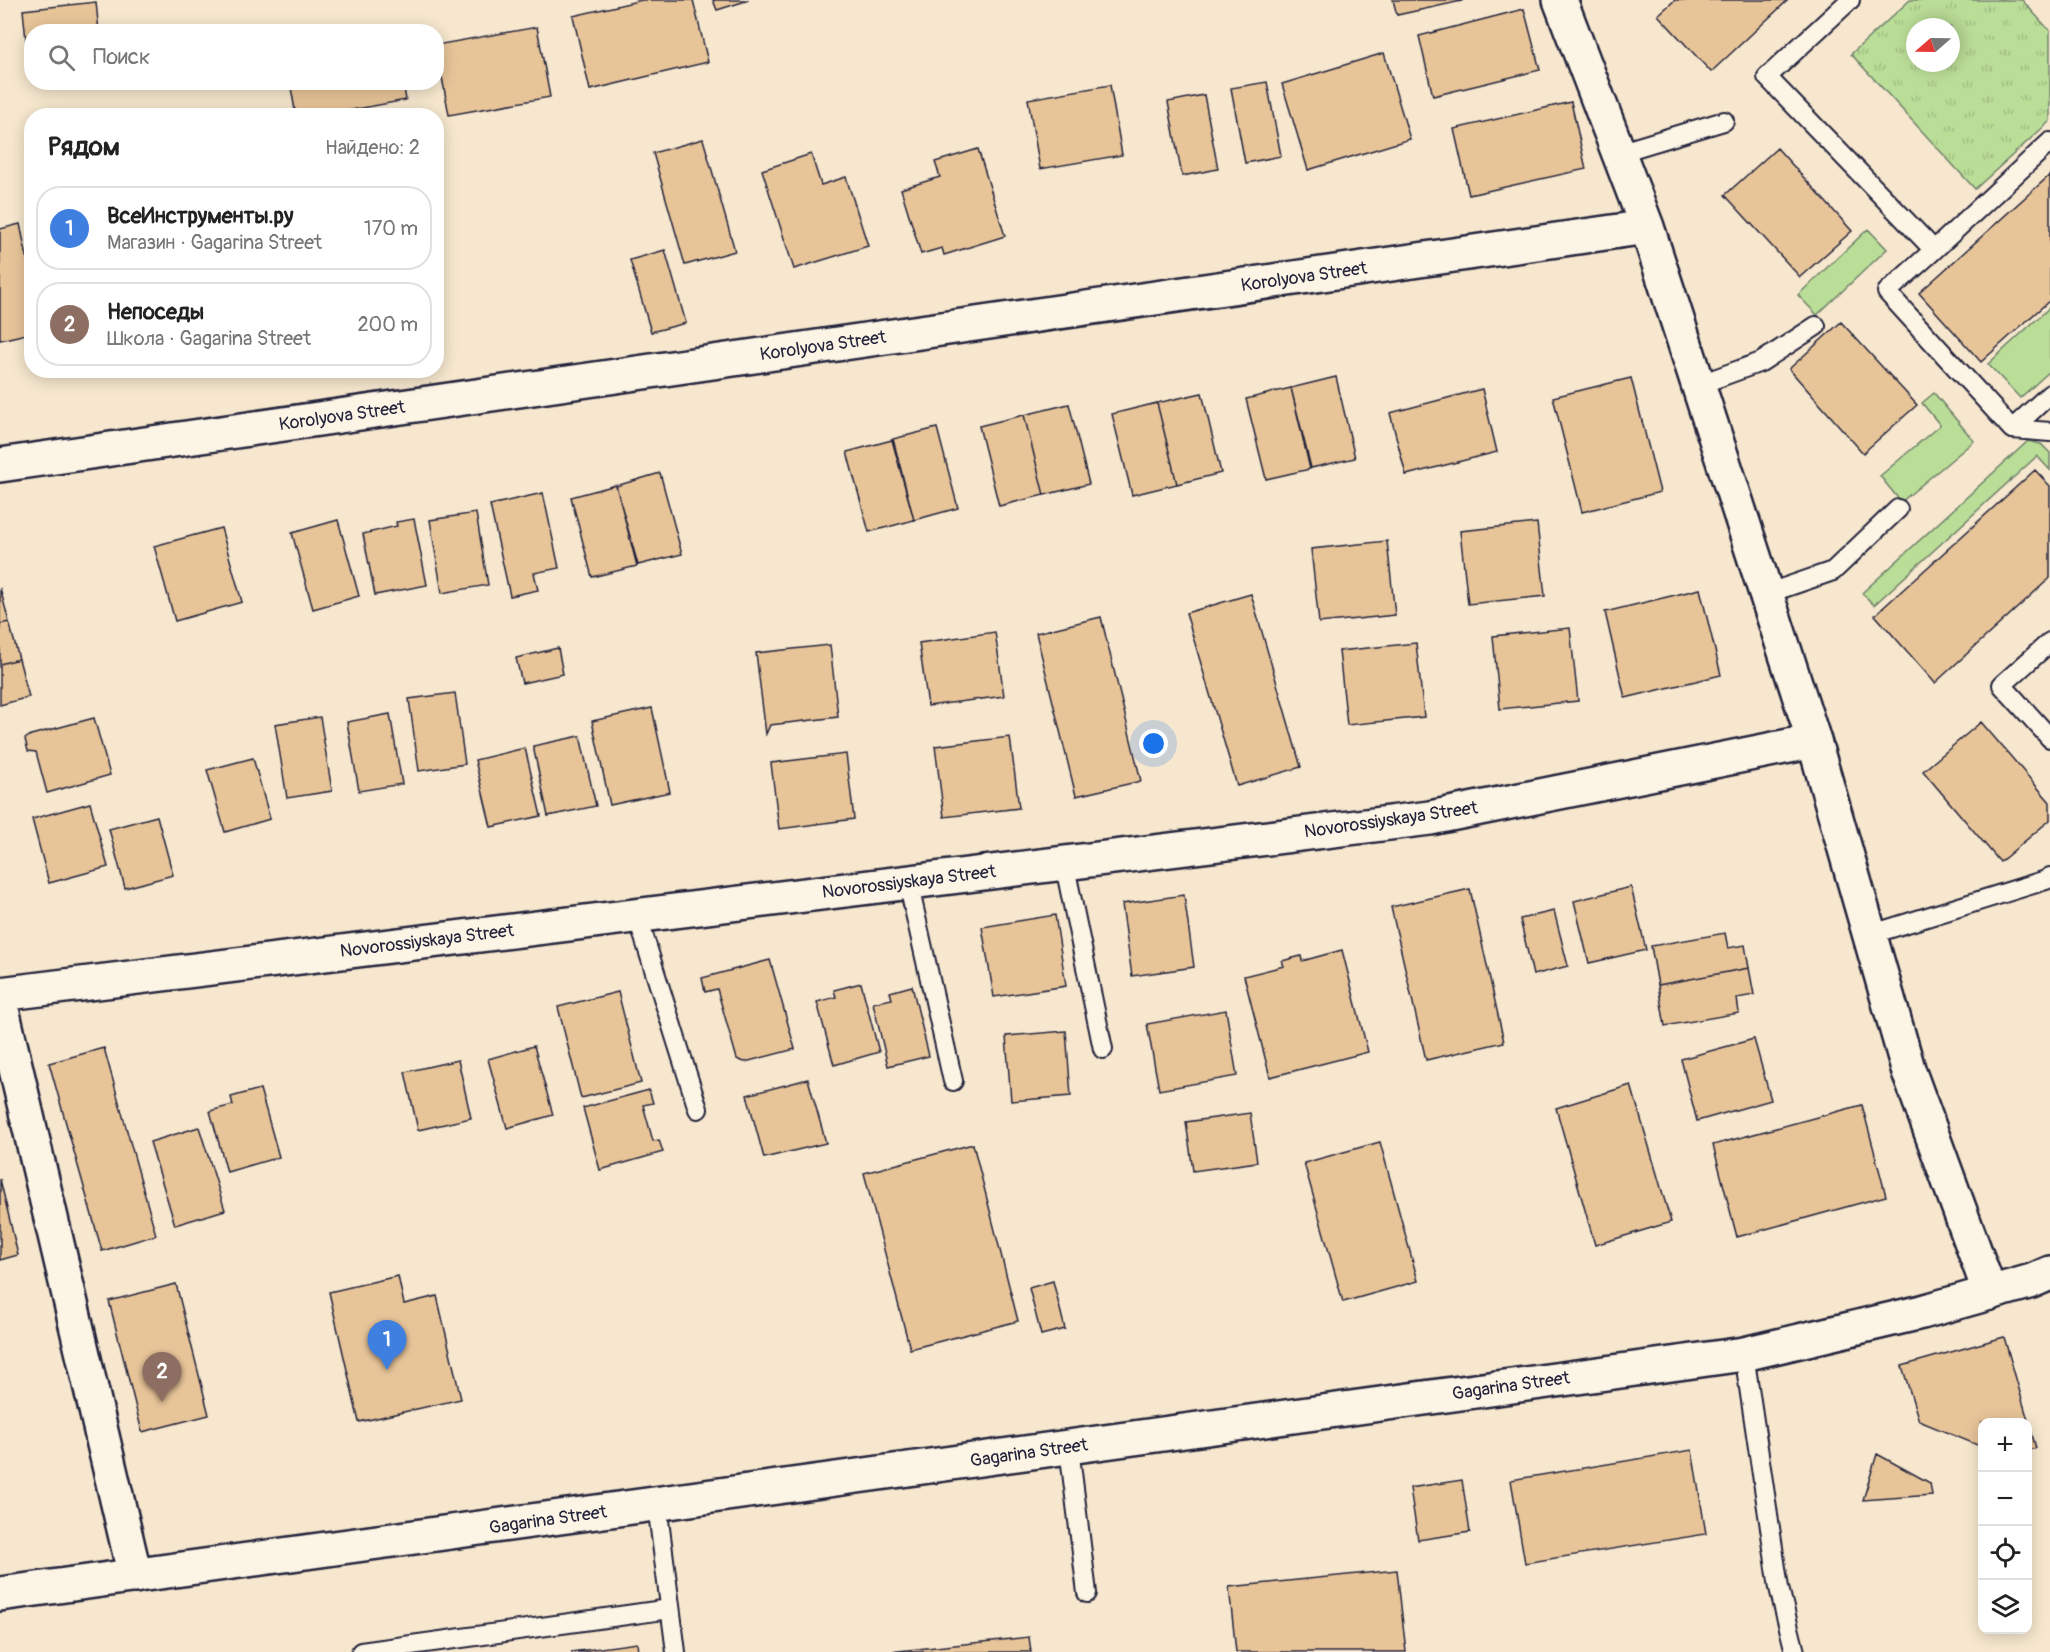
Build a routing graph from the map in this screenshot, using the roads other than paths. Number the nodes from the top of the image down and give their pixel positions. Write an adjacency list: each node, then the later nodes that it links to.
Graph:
1 (1560, 0): 5 (street)
2 (1851, 0): 7 (lane)
3 (1724, 121): 5 (lane)
4 (2050, 142): 7 (lane)
5 (1618, 153): 6 (street)
6 (1647, 227): 9 (street); 13 (street, Korolyova Street)
7 (1934, 250): 11 (lane)
8 (1816, 326): 9 (lane)
9 (1698, 384): 15 (street)
10 (2050, 394): 11 (lane)
11 (2012, 429): 12 (lane)
12 (2050, 432)
13 (0, 465)
14 (1899, 509): 15 (lane)
15 (1766, 594): 18 (street)
16 (2050, 642): 17 (lane)
17 (2050, 738)
18 (1814, 741): 19 (street, Novorossiyskaya Street); 23 (street)
19 (1064, 862): 21 (street, Novorossiyskaya Street); 26 (lane)
20 (2050, 877): 23 (lane)
21 (908, 882): 22 (street, Novorossiyskaya Street); 27 (lane)
22 (637, 915): 24 (street, Novorossiyskaya Street); 28 (lane)
23 (1869, 935): 30 (street)
24 (0, 994)
25 (0, 1001): 34 (street)
26 (1103, 1049)
27 (953, 1081)
28 (699, 1109)
29 (2050, 1273): 30 (street, Gagarina Street)
30 (1990, 1293): 31 (street, Gagarina Street)
31 (1744, 1354): 32 (street, Gagarina Street); 40 (lane)
32 (1069, 1448): 33 (street, Gagarina Street); 35 (lane)
33 (657, 1505): 34 (street, Gagarina Street); 37 (lane)
34 (135, 1576): 36 (street, Gagarina Street)
35 (1087, 1593)
36 (0, 1594)
37 (670, 1609): 38 (lane); 39 (lane)
38 (361, 1652)
39 (676, 1652)
40 (1795, 1652)

